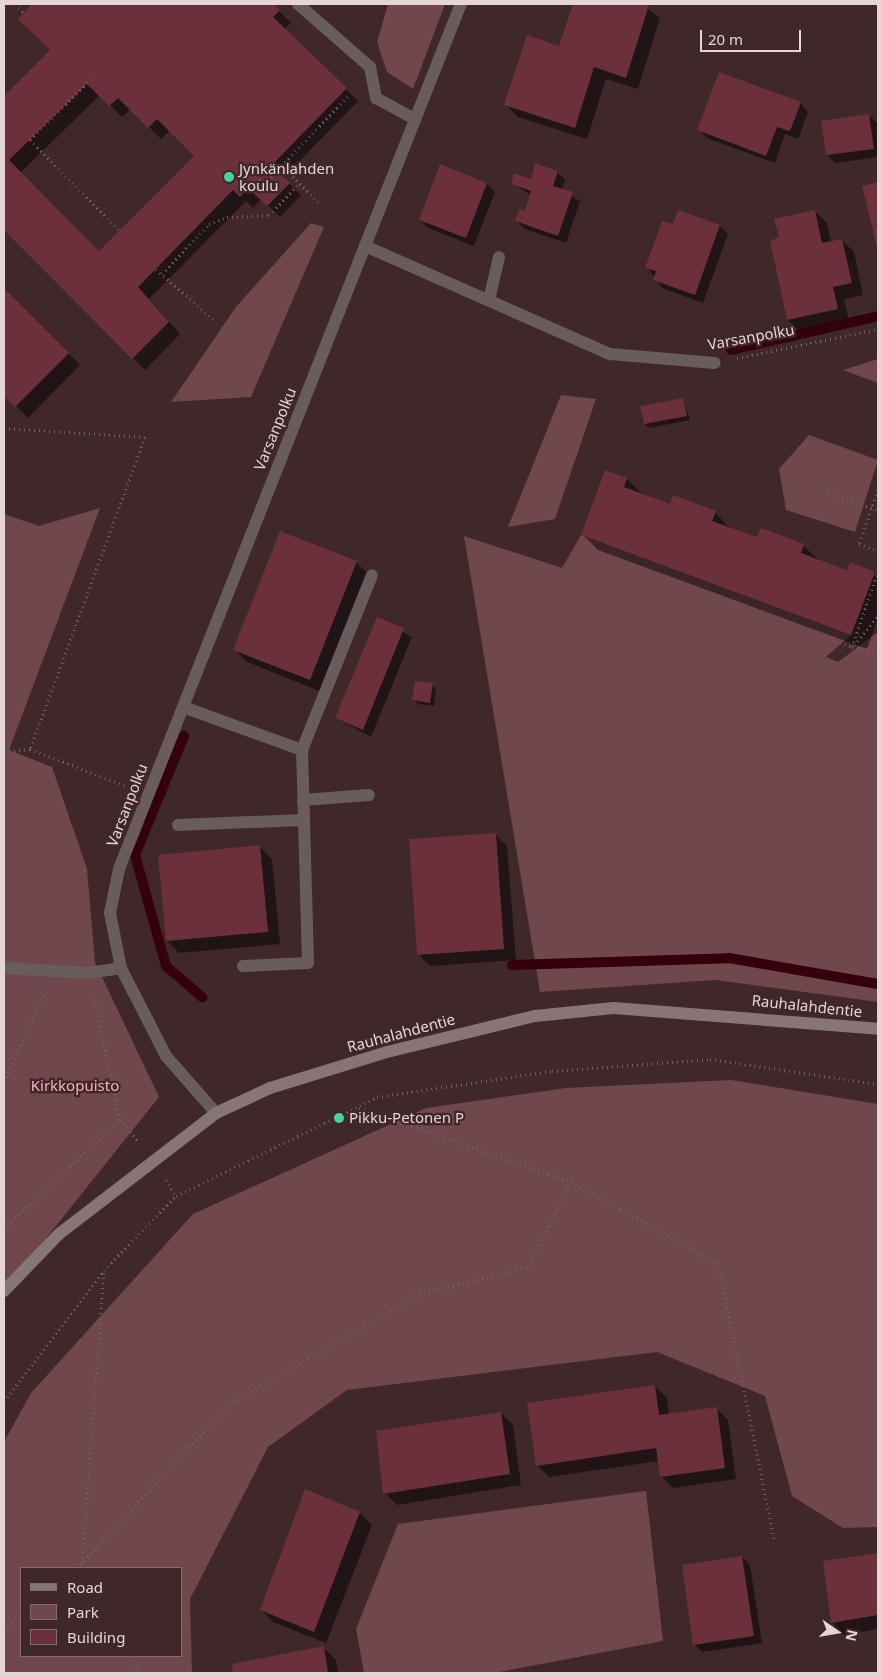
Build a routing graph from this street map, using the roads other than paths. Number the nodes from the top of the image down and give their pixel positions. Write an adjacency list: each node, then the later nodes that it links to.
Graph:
1 (461, 4): 3 (street)
2 (302, 5): 3 (street)
3 (413, 118): 4 (street)
4 (365, 246): 6 (street, Varsanpolku); 9 (street, Varsanpolku)
5 (499, 257): 6 (street)
6 (489, 300): 7 (street, Varsanpolku)
7 (714, 362)
8 (372, 575): 10 (street)
9 (184, 707): 10 (street); 17 (street, Varsanpolku)
10 (302, 750): 12 (street)
11 (369, 794): 12 (street)
12 (303, 800): 13 (street)
13 (304, 820): 14 (street); 15 (street)
14 (178, 825)
15 (243, 966)
16 (4, 968): 17 (street)
17 (122, 968): 19 (street, Varsanpolku)
18 (878, 1029): 19 (main road, Rauhalahdentie)
19 (216, 1113): 20 (main road, Rauhalahdentie)
20 (4, 1291)

